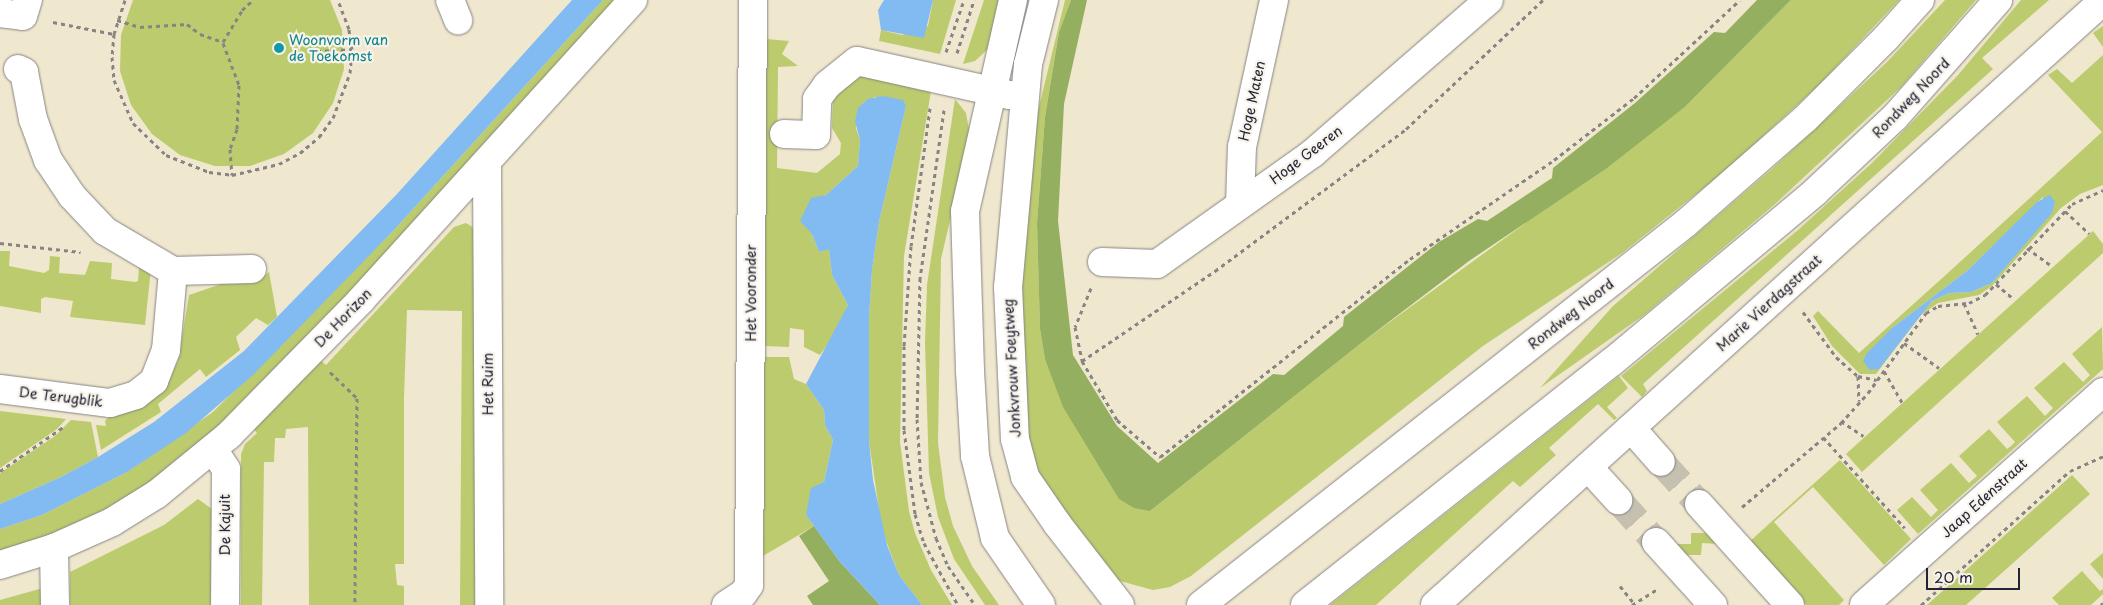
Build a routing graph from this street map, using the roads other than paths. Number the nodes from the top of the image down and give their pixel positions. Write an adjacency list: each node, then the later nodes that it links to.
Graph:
1 (633, 0): 14 (street, De Horizon)
2 (753, 0): 33 (street, Het Vooronder)
3 (1013, 0): 11 (street)
4 (1044, 0): 12 (street, Jonkvrouw Foeytweg)
5 (1274, 0): 15 (street, Hoge Maten)
6 (1489, 0): 15 (street, Hoge Geeren)
7 (1920, 0): 36 (street, Rondweg Noord)
8 (1998, 0): 37 (street, Rondweg Noord)
9 (2103, 1): 21 (street, Marie Vierdagstraat)
10 (18, 69): 18 (street)
11 (992, 90): 12 (street); 13 (street); 34 (street)
12 (1025, 99): 35 (street, Jonkvrouw Foeytweg)
13 (784, 134)
14 (487, 163): 22 (street, De Horizon); 32 (street, Het Ruim)
15 (1240, 203): 16 (street, Hoge Geeren)
16 (1102, 262)
17 (252, 269): 18 (street)
18 (173, 271): 19 (street, De Terugblik)
19 (0, 389)
20 (2103, 392): 41 (street, Jaap Edenstraat)
21 (1631, 428): 23 (street); 24 (street, Marie Vierdagstraat)
22 (213, 449): 28 (street, De Horizon); 31 (street, De Kajuit)
23 (1661, 462)
24 (1588, 467): 25 (street); 38 (street, Marie Vierdagstraat)
25 (1618, 500)
26 (1708, 514): 40 (street)
27 (1656, 542): 39 (street)
28 (54, 548): 29 (street, De Horizon); 30 (street)
29 (0, 564)
30 (55, 605)
31 (225, 605)
32 (489, 605)
33 (726, 605)
34 (1041, 605)
35 (1120, 605)
36 (1202, 605)
37 (1305, 605)
38 (1435, 605)
39 (1713, 605)
40 (1790, 605)
41 (1864, 605)

